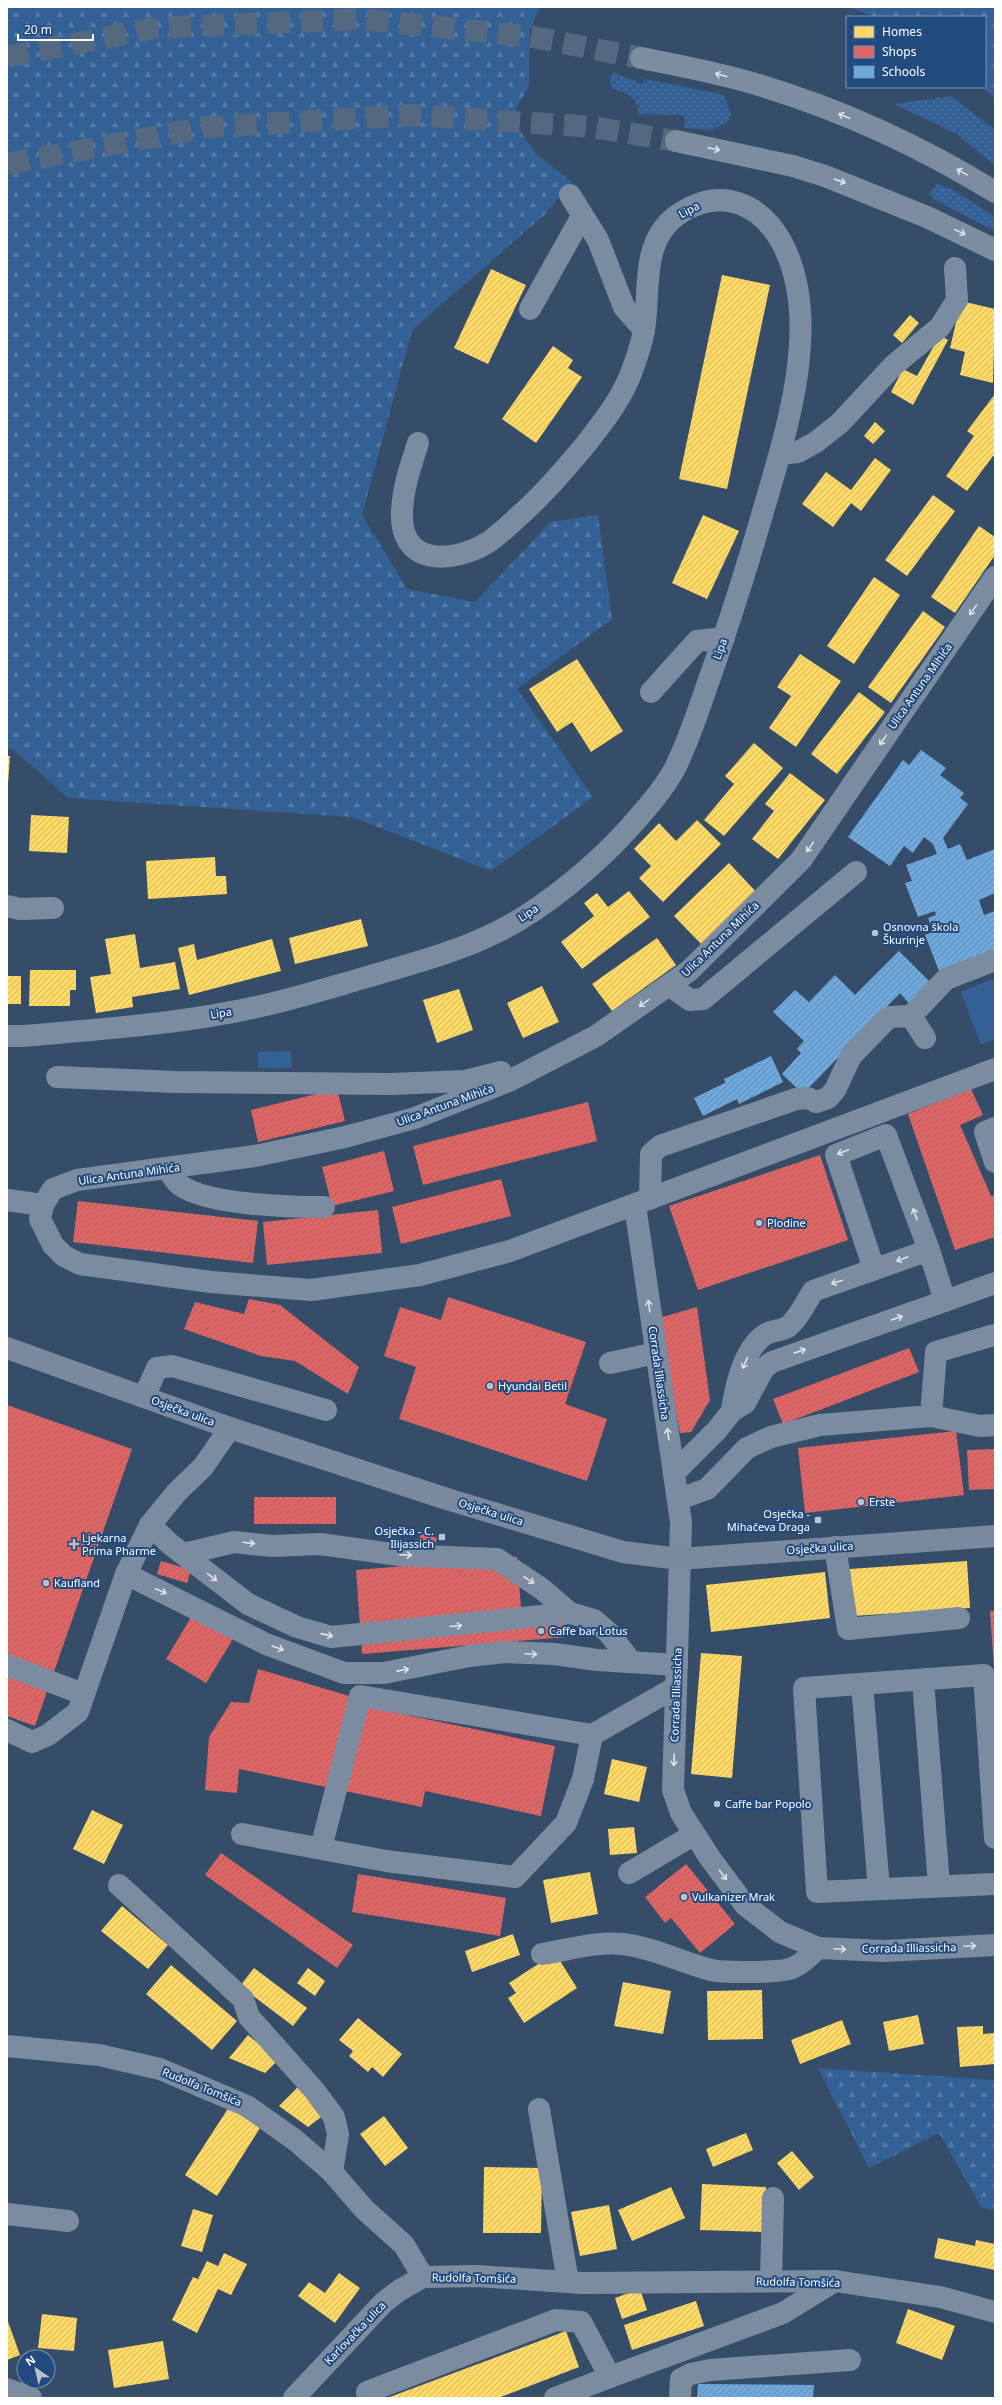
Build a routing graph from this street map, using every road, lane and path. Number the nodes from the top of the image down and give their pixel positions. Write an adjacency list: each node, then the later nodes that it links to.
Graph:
1 (641, 58): 3 (highway, one-way to 1)
2 (676, 141): 6 (highway, one-way to 6)
3 (995, 192)
4 (570, 195): 5 (street)
5 (582, 216): 8 (street); 9 (street)
6 (995, 250)
7 (955, 268): 11 (street)
8 (530, 309)
9 (644, 330): 10 (street, Lipa); 11 (street, Lipa)
10 (418, 443)
11 (780, 454): 13 (street, Lipa)
12 (995, 578): 19 (street, Ulica Antuna Mihića, one-way to 19)
13 (724, 638): 14 (street); 21 (street, Lipa)
14 (651, 692)
15 (856, 872): 19 (street)
16 (7, 906): 17 (street)
17 (53, 908)
18 (995, 960): 20 (street)
19 (669, 985): 25 (street, Ulica Antuna Mihića, one-way to 25)
20 (911, 1016): 22 (street); 30 (street, Corrada Illiassicha)
21 (7, 1036)
22 (925, 1038)
23 (995, 1070): 30 (street)
24 (57, 1077): 25 (street)
25 (511, 1080): 28 (street, Ulica Antuna Mihića)
26 (995, 1128): 27 (street)
27 (995, 1162)
28 (167, 1168): 31 (street, Ulica Antuna Mihića); 32 (street)
29 (7, 1200): 31 (street)
30 (642, 1202): 31 (street); 39 (street, Corrada Illiassicha, one-way to 30)
31 (43, 1205)
32 (324, 1207)
33 (929, 1250): 34 (street, one-way to 34); 34 (street, one-way to 34); 36 (street)
34 (874, 1269): 43 (street, one-way to 43)
35 (995, 1283): 36 (street)
36 (945, 1301): 43 (street, one-way to 36)
37 (994, 1335): 44 (street)
38 (7, 1348): 41 (main road, Osječka ulica)
39 (656, 1353): 40 (street); 47 (street, Corrada Illiassicha, one-way to 39)
40 (610, 1363)
41 (144, 1397): 42 (street); 46 (main road, Osječka ulica)
42 (326, 1410)
43 (732, 1411): 47 (street)
44 (931, 1416): 45 (street); 48 (street)
45 (995, 1425)
46 (230, 1428): 49 (street); 53 (main road, Osječka ulica)
47 (674, 1473): 48 (street, Corrada Illiassicha)
48 (679, 1499): 53 (street, Corrada Illiassicha)
49 (150, 1525): 52 (street); 54 (street)
50 (995, 1536): 51 (main road, Osječka ulica)
51 (835, 1547): 53 (main road, Osječka ulica); 56 (street)
52 (184, 1554): 55 (street, one-way to 55); 55 (street, one-way to 55)
53 (679, 1559): 59 (street, Corrada Illiassicha)
54 (126, 1574): 57 (street, one-way to 57); 63 (street)
55 (570, 1613): 57 (street)
56 (959, 1618)
57 (626, 1656): 59 (street)
58 (7, 1665): 63 (street)
59 (676, 1665): 62 (street, Corrada Illiassicha)
60 (923, 1680): 61 (street); 66 (street); 73 (street)
61 (862, 1684): 74 (street); 74 (street)
62 (676, 1687): 65 (street); 68 (street, Corrada Illiassicha, one-way to 68)
63 (83, 1694): 64 (street)
64 (7, 1730)
65 (592, 1735): 69 (street); 69 (street)
66 (994, 1825)
67 (242, 1834): 69 (street)
68 (693, 1834): 70 (street); 76 (street, Corrada Illiassicha, one-way to 76)
69 (321, 1848)
70 (629, 1873)
71 (995, 1884): 73 (street)
72 (119, 1885): 80 (street)
73 (939, 1885): 74 (street)
74 (878, 1889)
75 (995, 1945): 76 (street, Corrada Illiassicha, one-way to 75)
76 (818, 1948): 77 (street)
77 (542, 1954)
78 (7, 2046): 80 (street, Rudolfa Tomšića)
79 (539, 2109): 87 (street)
80 (332, 2172): 84 (street, Rudolfa Tomšića)
81 (773, 2198): 85 (street)
82 (7, 2214): 83 (street)
83 (68, 2221)
84 (423, 2277): 87 (street, Rudolfa Tomšića); 93 (street, Karlovačka ulica)
85 (772, 2281): 86 (street, Rudolfa Tomšića); 87 (street, Rudolfa Tomšića)
86 (835, 2281): 88 (street, Rudolfa Tomšića); 90 (street)
87 (568, 2282)
88 (995, 2312)
89 (850, 2360): 96 (street)
90 (610, 2377): 94 (street); 95 (street)
91 (7, 2389): 92 (street)
92 (31, 2398)
93 (294, 2398)
94 (368, 2398)
95 (555, 2398)
96 (680, 2398)

